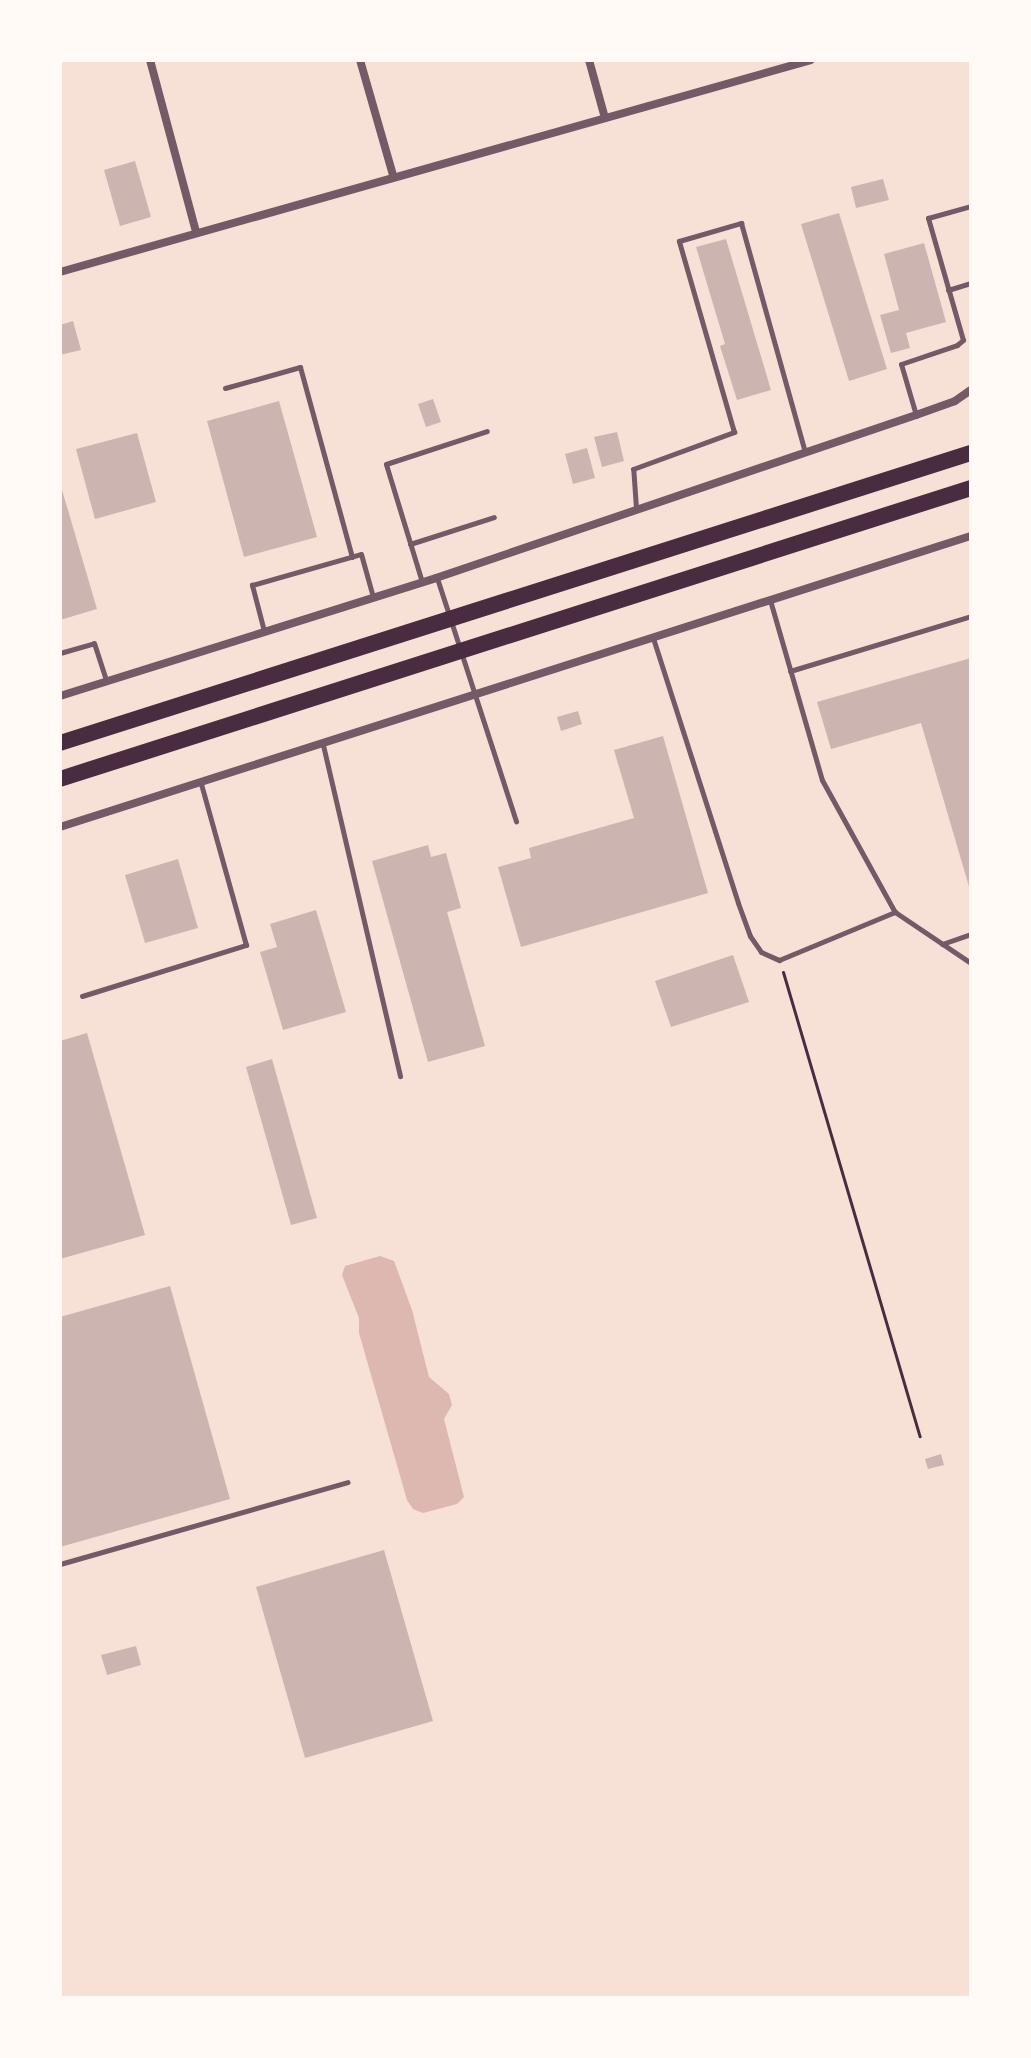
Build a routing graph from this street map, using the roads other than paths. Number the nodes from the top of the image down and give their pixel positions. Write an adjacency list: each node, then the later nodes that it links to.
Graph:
1 (150, 60): 8 (street)
2 (360, 60): 6 (street)
3 (589, 60): 5 (street)
4 (811, 60): 5 (street)
5 (605, 118): 6 (street)
6 (393, 175): 8 (street)
7 (971, 206): 11 (lane)
8 (196, 232): 9 (street)
9 (60, 272)
10 (971, 283): 11 (lane)
11 (948, 290): 14 (lane)
12 (225, 388): 23 (lane)
13 (971, 390): 14 (street)
14 (916, 415): 16 (street)
15 (487, 431): 22 (lane)
16 (805, 453): 19 (street); 19 (lane)
17 (971, 453): 29 (main road)
18 (971, 488): 32 (main road)
19 (636, 508): 24 (street)
20 (494, 517): 22 (lane)
21 (971, 536): 27 (street)
22 (410, 544): 25 (lane)
23 (352, 557): 26 (lane); 30 (lane)
24 (436, 578): 25 (street); 29 (lane)
25 (422, 582): 26 (street)
26 (374, 598): 30 (street)
27 (770, 600): 31 (street); 34 (lane)
28 (971, 616): 34 (lane)
29 (451, 620): 32 (lane); 38 (main road)
30 (265, 633): 35 (street)
31 (653, 638): 36 (street); 44 (lane)
32 (462, 652): 36 (lane); 40 (main road)
33 (60, 653): 35 (lane)
34 (790, 671): 44 (lane)
35 (106, 682): 37 (street)
36 (477, 695): 39 (street); 42 (lane)
37 (60, 696)
38 (60, 743)
39 (323, 745): 41 (street); 49 (lane)
40 (60, 779)
41 (201, 784): 43 (street); 48 (lane)
42 (516, 821)
43 (60, 827)
44 (895, 912): 46 (lane)
45 (971, 934): 46 (lane)
46 (941, 944): 47 (lane)
47 (971, 963)
48 (82, 996)
49 (400, 1076)
50 (348, 1482): 51 (lane)
51 (60, 1564)

